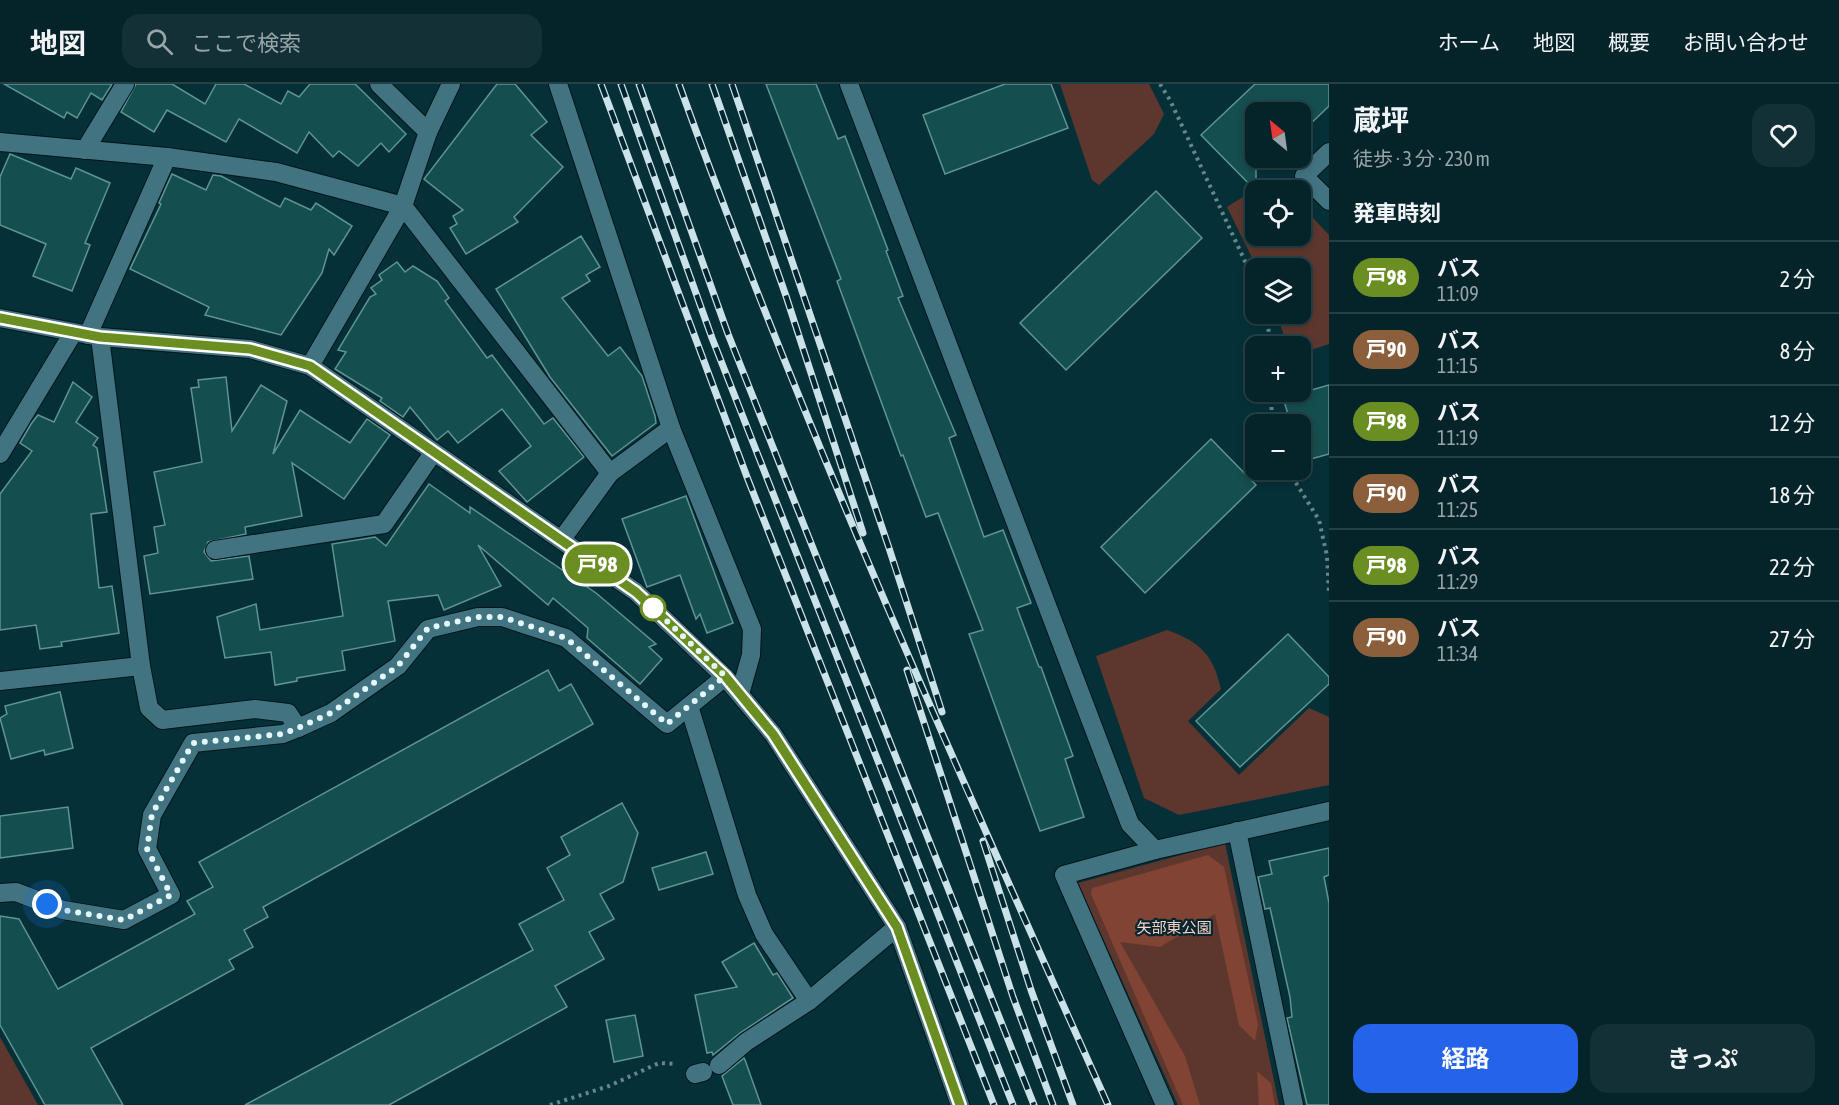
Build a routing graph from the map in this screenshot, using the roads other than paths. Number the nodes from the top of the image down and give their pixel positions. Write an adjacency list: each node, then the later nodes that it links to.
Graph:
1 (125, 84): 8 (street)
2 (379, 84): 6 (street)
3 (451, 84): 6 (street)
4 (558, 84): 17 (street)
5 (849, 84): 31 (street)
6 (428, 132): 12 (street)
7 (0, 142): 8 (street)
8 (85, 150): 10 (street)
9 (1329, 152): 11 (street)
10 (167, 158): 12 (street); 14 (street)
11 (1329, 201)
12 (403, 206): 15 (street); 20 (street)
13 (0, 318): 14 (street)
14 (87, 335): 15 (street); 16 (street); 23 (street)
15 (310, 366): 18 (street)
16 (8, 424): 19 (street)
17 (671, 428): 20 (street); 26 (street)
18 (433, 453): 21 (street); 22 (street)
19 (0, 454)
20 (610, 473): 21 (street)
21 (562, 539): 24 (street)
22 (215, 550)
23 (141, 666): 25 (street); 28 (street)
24 (725, 676): 26 (street); 27 (street)
25 (0, 681)
26 (740, 694): 33 (street)
27 (689, 706): 28 (street); 34 (street)
28 (298, 728): 32 (street)
29 (1329, 811): 30 (street)
30 (1237, 831): 31 (street); 38 (street)
31 (1155, 850): 37 (street)
32 (0, 893)
33 (897, 927): 34 (street); 36 (street)
34 (809, 1001): 35 (street)
35 (705, 1070)
36 (960, 1105)
37 (1165, 1105)
38 (1294, 1105)

